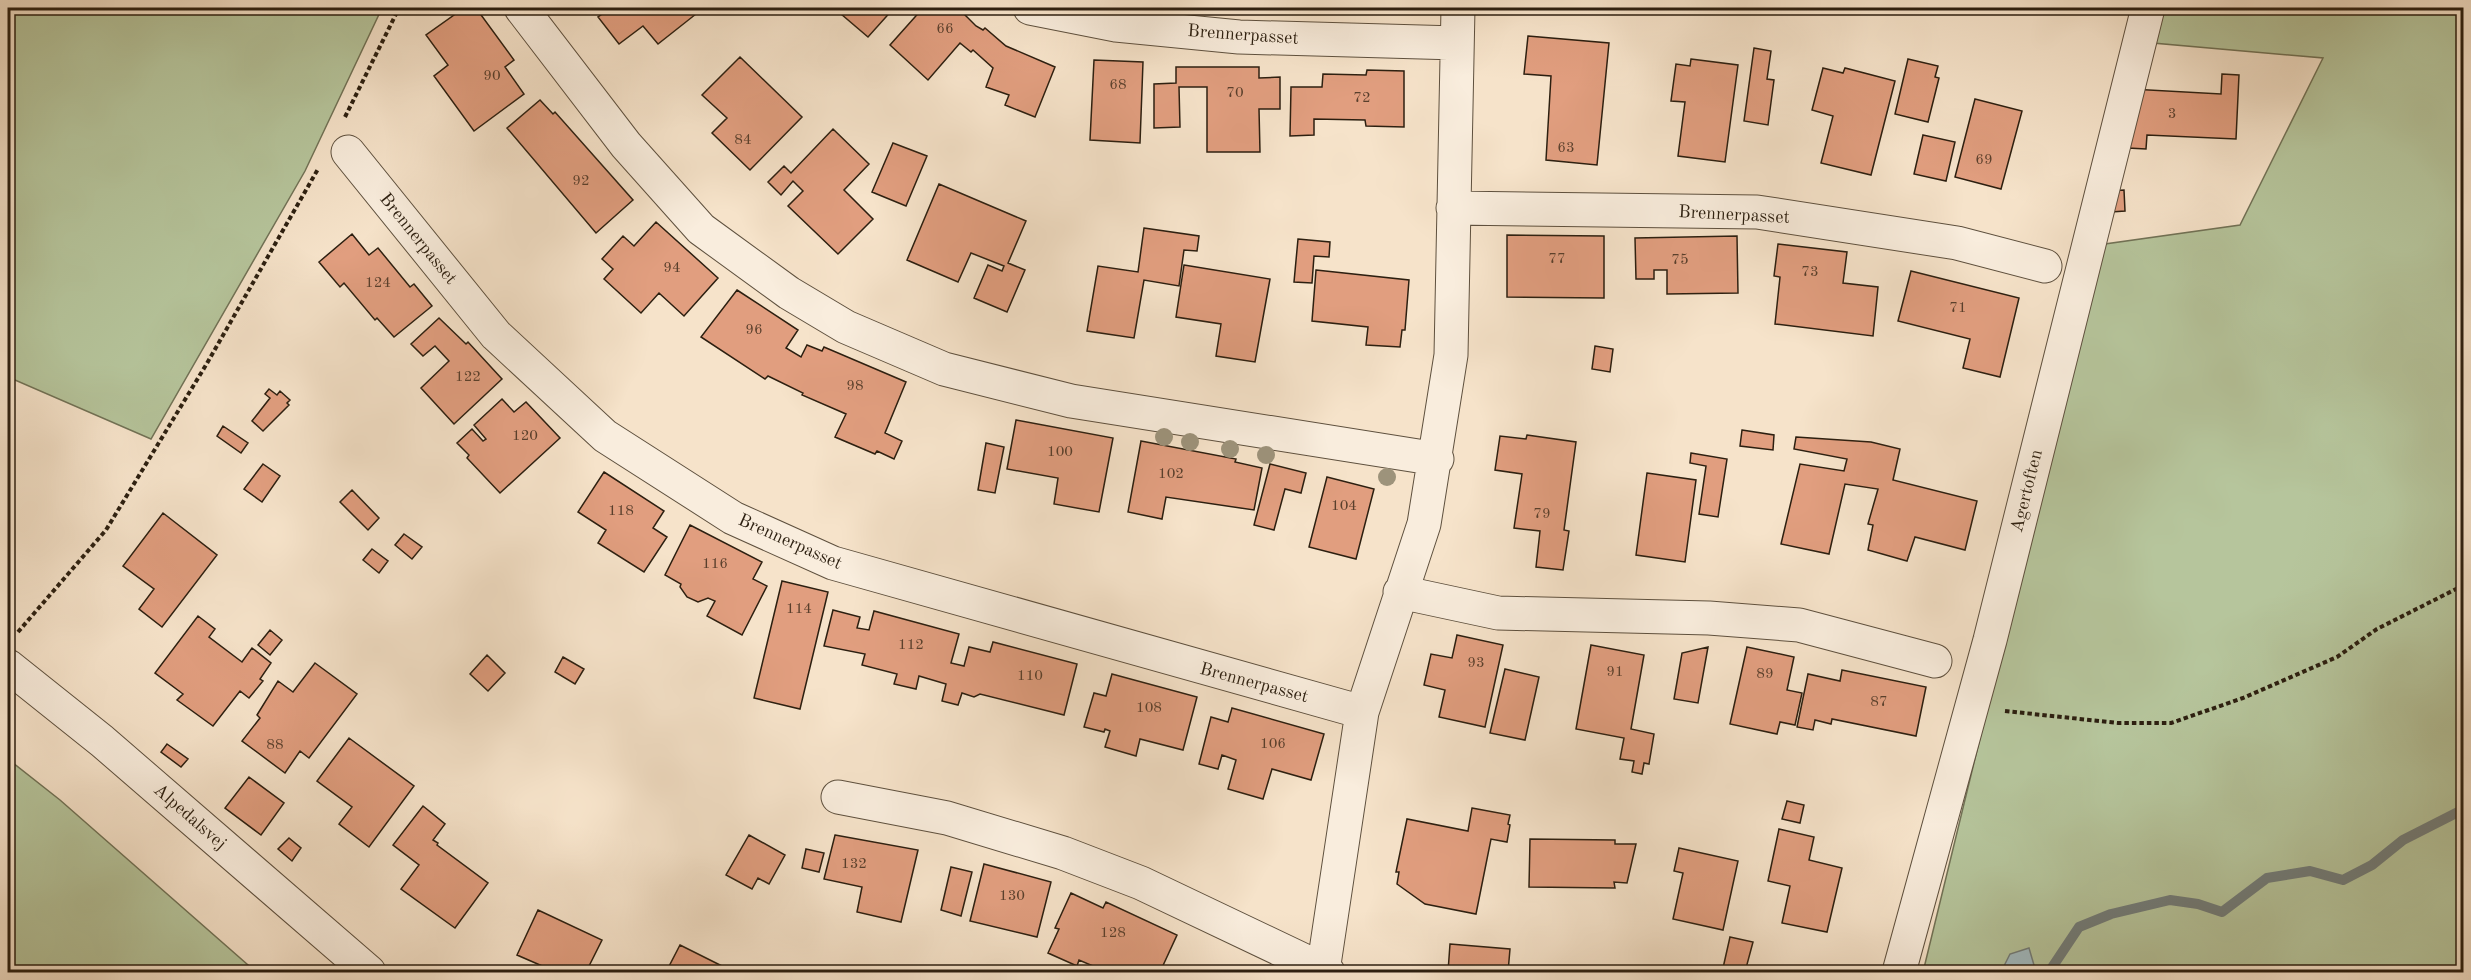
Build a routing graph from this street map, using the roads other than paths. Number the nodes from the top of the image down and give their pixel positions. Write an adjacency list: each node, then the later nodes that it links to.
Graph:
1 (522, 8): 9 (street)
2 (1030, 8): 5 (street, Brennerpasset)
3 (1458, 8): 5 (street)
4 (2148, 8): 17 (street, Agertoften)
5 (1457, 43): 7 (street)
6 (345, 136): 13 (street, Brennerpasset)
7 (1453, 208): 8 (street, Brennerpasset); 9 (street)
8 (2045, 266)
9 (1437, 459): 10 (street)
10 (1400, 592): 12 (street); 13 (street)
11 (11, 650): 15 (street, Alpedalsvej)
12 (1935, 661)
13 (1362, 712): 16 (street)
14 (838, 797): 16 (street)
15 (369, 972)
16 (1325, 972)
17 (1899, 972)

